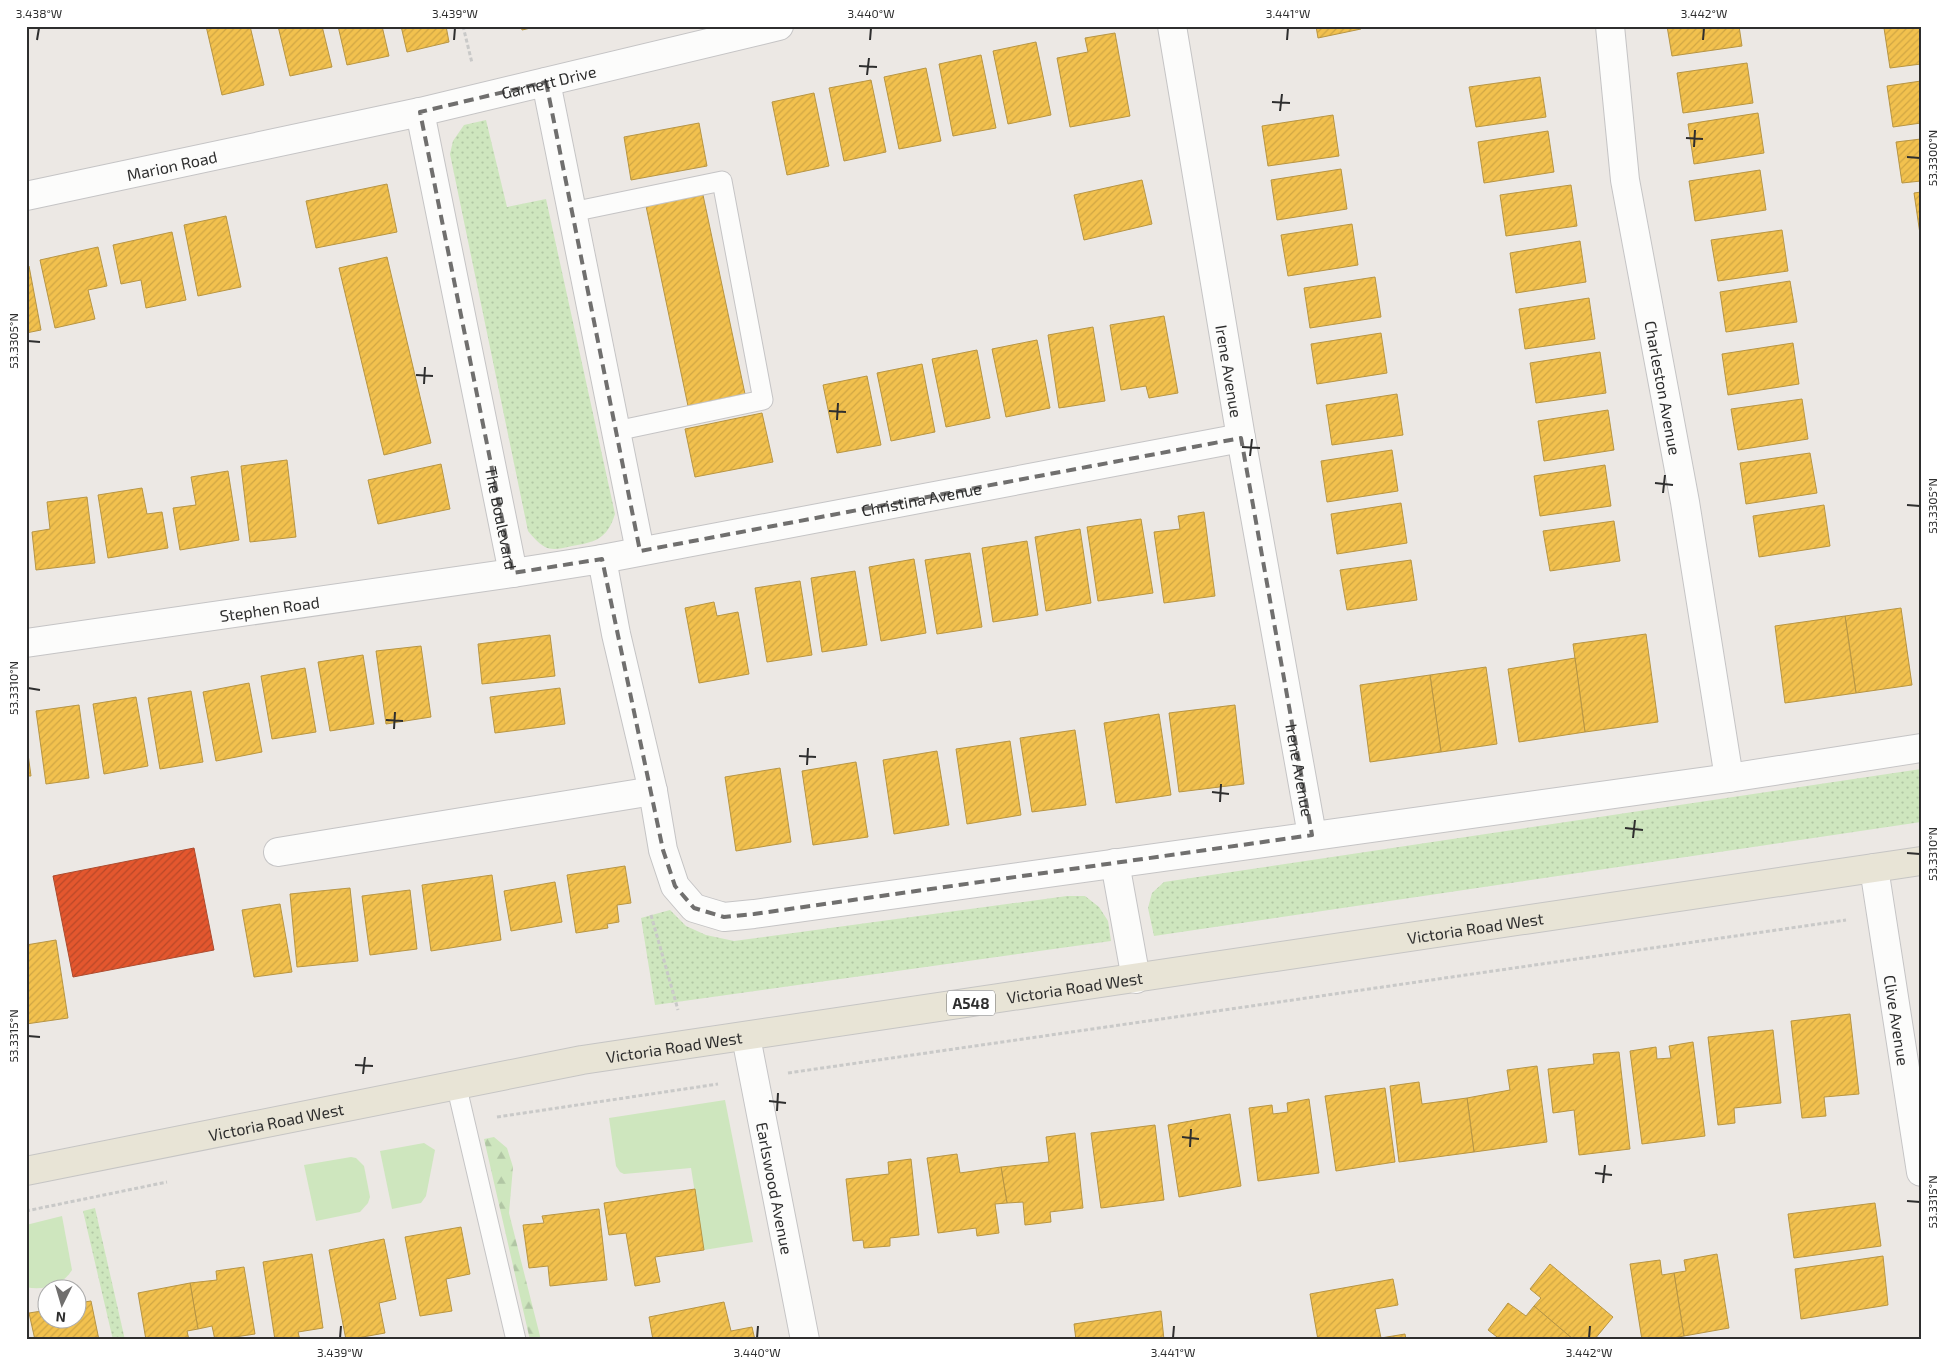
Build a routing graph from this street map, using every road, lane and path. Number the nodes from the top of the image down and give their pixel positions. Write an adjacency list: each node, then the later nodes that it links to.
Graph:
1 (778, 26): 4 (street, Garnett Drive)
2 (1172, 26): 10 (street, Irene Avenue)
3 (1610, 26): 16 (street, Charleston Avenue)
4 (546, 82): 5 (street, Garnett Drive); 8 (street)
5 (420, 112): 6 (street, Garnett Drive); 13 (street, The Boulevard)
6 (317, 133): 7 (street, Marion Road)
7 (26, 196)
8 (572, 212): 9 (street); 9 (lane)
9 (616, 431): 11 (street)
10 (1241, 438): 11 (street, Christina Avenue); 18 (street, Irene Avenue)
11 (640, 552): 12 (street, Christina Avenue)
12 (602, 559): 13 (street, The Boulevard); 17 (street)
13 (512, 573): 14 (street, Stephen Road)
14 (26, 643)
15 (1921, 748): 16 (street)
16 (1729, 778): 18 (street)
17 (653, 791): 19 (street); 23 (street)
18 (1312, 835): 21 (street)
19 (278, 852)
20 (1921, 861): 22 (main road, Victoria Road West / A548)
21 (1115, 863): 23 (street); 25 (street)
22 (1874, 868): 24 (street, Clive Avenue); 25 (main road, Victoria Road West / A548)
23 (675, 886): 27 (path)
24 (1880, 914): 28 (path); 32 (street, Clive Avenue)
25 (1136, 979): 26 (main road, Victoria Road West / A548)
26 (746, 1036): 27 (main road, Victoria Road West / A548); 28 (street, Earlswood Avenue)
27 (688, 1045): 29 (main road, Victoria Road West / A548)
28 (754, 1078): 30 (path); 36 (street, Earlswood Avenue)
29 (456, 1084): 30 (lane); 31 (main road, Victoria Road West / A548)
30 (464, 1122): 35 (lane)
31 (26, 1171)
32 (1921, 1172)
33 (172, 1181): 34 (path)
34 (26, 1211)
35 (516, 1340)
36 (805, 1340)

